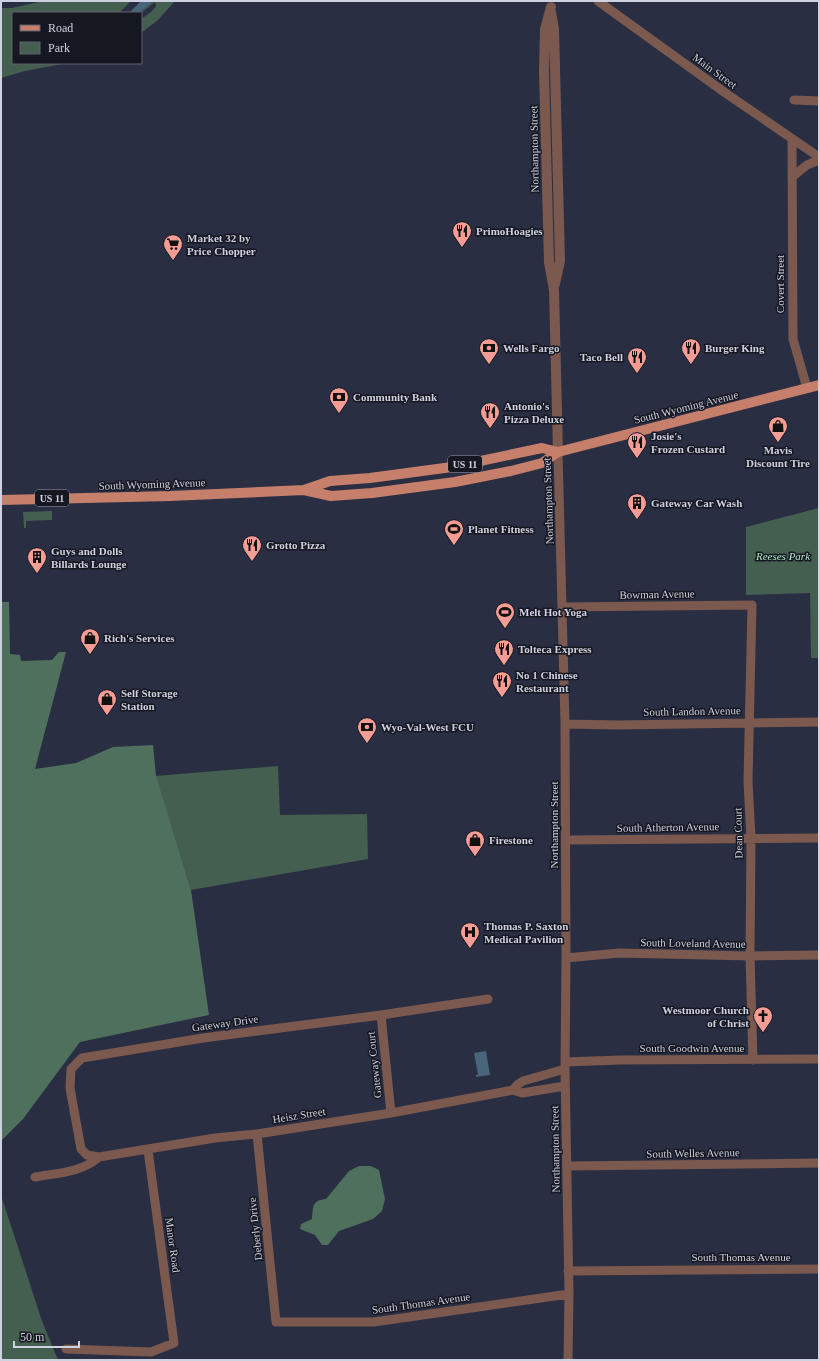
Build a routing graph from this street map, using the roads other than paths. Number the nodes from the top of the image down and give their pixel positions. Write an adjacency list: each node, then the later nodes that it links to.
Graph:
1 (598, 1): 5 (street, Main Street)
2 (551, 4): 10 (street, Northampton Street)
3 (794, 100): 4 (street)
4 (819, 100)
5 (792, 140): 6 (street, Main Street); 7 (street, Covert Street)
6 (819, 159): 7 (street)
7 (792, 177): 9 (street, Covert Street)
8 (819, 385): 9 (main road, South Wyoming Avenue / US 11)
9 (807, 388): 10 (main road, South Wyoming Avenue / US 11)
10 (558, 452): 11 (main road, South Wyoming Avenue / US 11); 11 (main road, South Wyoming Avenue / US 11); 14 (street, Northampton Street)
11 (304, 490): 12 (main road, South Wyoming Avenue / US 11)
12 (1, 500)
13 (752, 605): 14 (street, Bowman Avenue); 15 (street, Dean Court)
14 (563, 607): 17 (street, Northampton Street)
15 (750, 722): 16 (street, South Landon Avenue); 17 (street, South Landon Avenue); 18 (street, Dean Court)
16 (819, 722)
17 (565, 724): 20 (street, Northampton Street)
18 (751, 838): 19 (street, South Atherton Avenue); 20 (street, South Atherton Avenue); 22 (street, Dean Court)
19 (819, 838)
20 (566, 840): 23 (street, Northampton Street)
21 (819, 955): 22 (street, South Loveland Avenue)
22 (750, 956): 23 (street, South Loveland Avenue); 27 (street, Dean Court)
23 (566, 958): 28 (street, Northampton Street)
24 (488, 999): 25 (street, Gateway Drive)
25 (381, 1015): 31 (street, Gateway Court); 34 (street, Gateway Drive)
26 (819, 1059): 27 (street, South Goodwin Avenue)
27 (753, 1060): 28 (street, South Goodwin Avenue)
28 (565, 1065): 29 (street, Northampton Street); 30 (street, Heisz Street)
29 (565, 1086): 30 (street); 36 (street, Northampton Street)
30 (513, 1090): 31 (street, Heisz Street)
31 (391, 1113): 32 (street, Heisz Street)
32 (257, 1134): 33 (street, Heisz Street); 41 (street, Deberly Drive)
33 (148, 1150): 34 (street, Heisz Street); 42 (street, Manor Road)
34 (98, 1157): 37 (street, Heisz Street)
35 (819, 1163): 36 (street, South Welles Avenue)
36 (567, 1166): 39 (street, Northampton Street)
37 (35, 1177)
38 (819, 1269): 39 (street, South Thomas Avenue)
39 (568, 1271): 40 (street, Northampton Street)
40 (569, 1294): 41 (street, South Thomas Avenue); 43 (street, Northampton Street)
41 (276, 1322)
42 (66, 1349)
43 (568, 1360)

